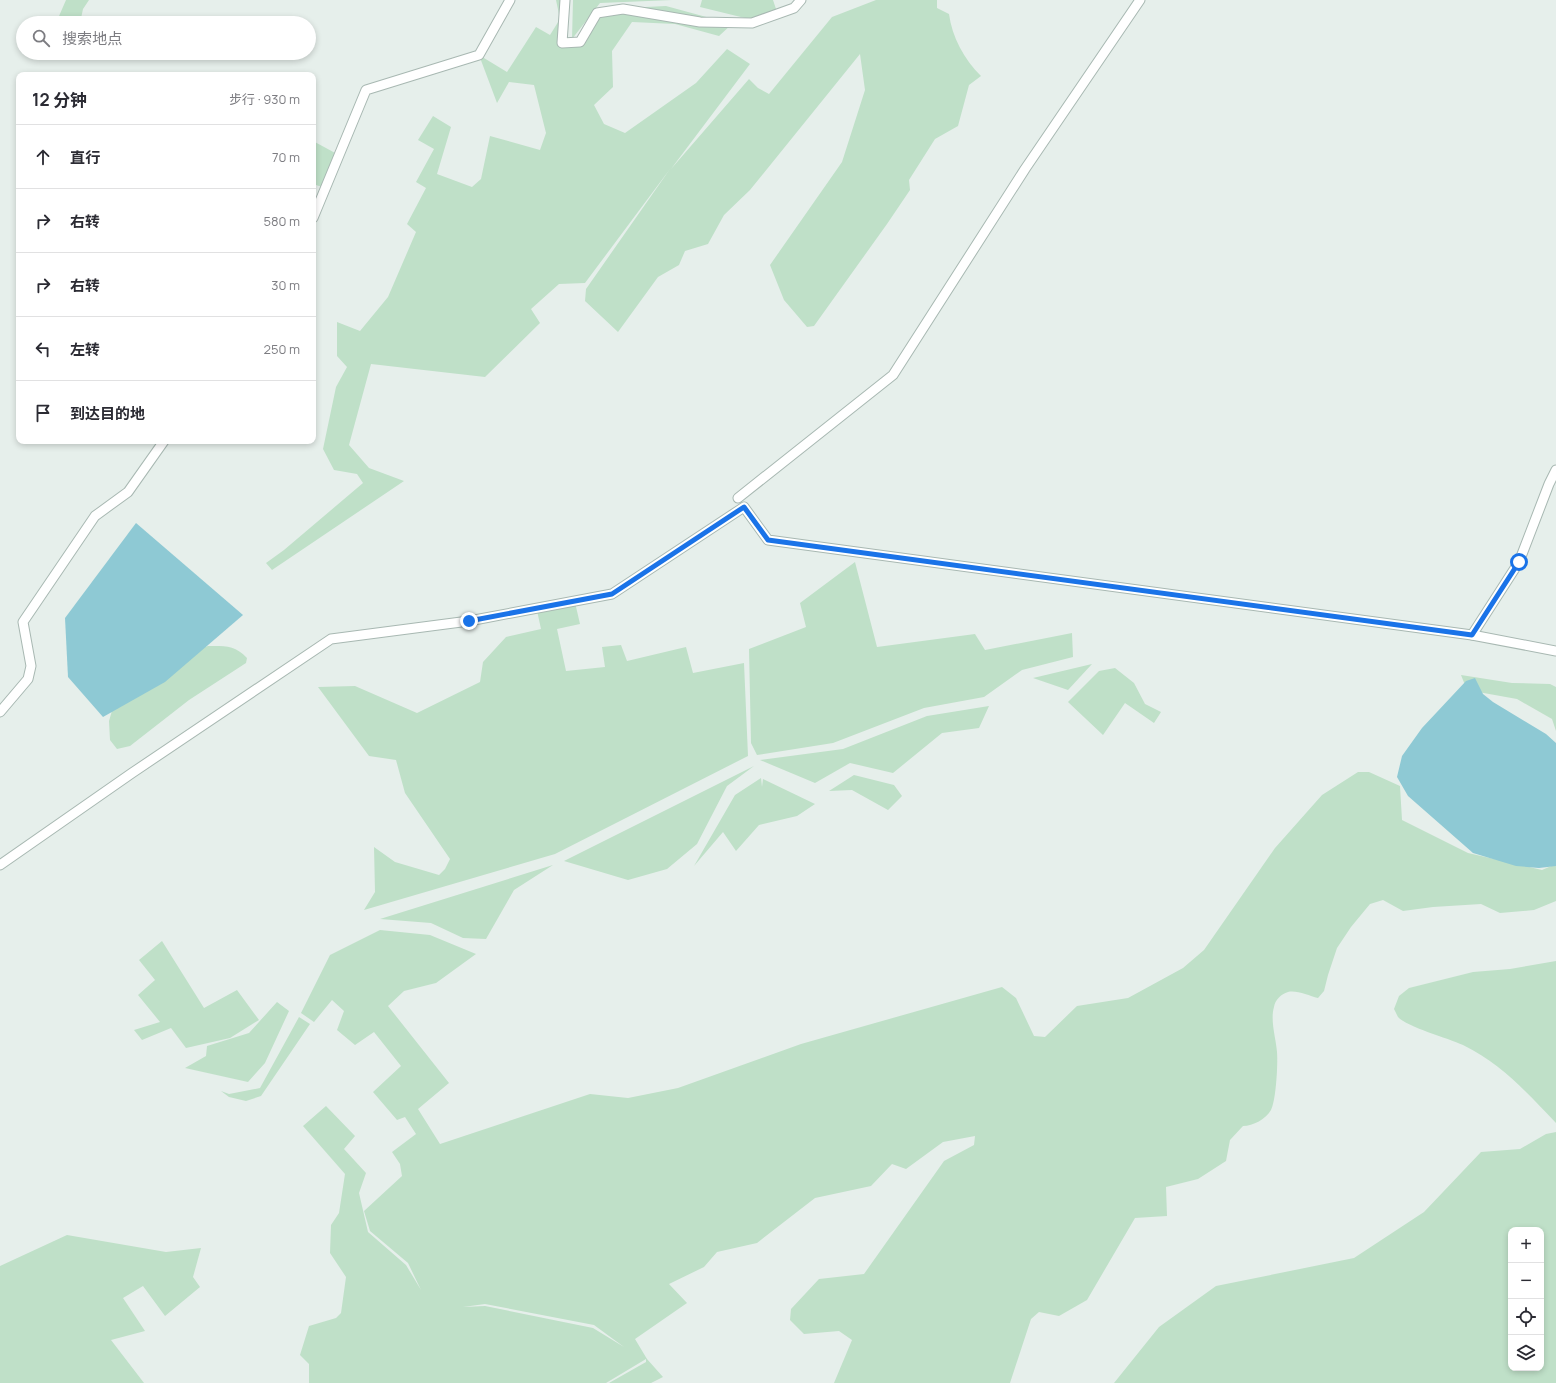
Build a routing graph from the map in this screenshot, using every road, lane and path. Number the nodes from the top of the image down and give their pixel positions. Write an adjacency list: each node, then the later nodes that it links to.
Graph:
1 (510, 0): 5 (street)
2 (565, 0): 3 (street)
3 (801, 0)
4 (1140, 0): 8 (street)
5 (316, 211)
6 (162, 444): 11 (street)
7 (1556, 470): 9 (street)
8 (738, 498)
9 (1472, 635): 10 (street); 12 (street)
10 (1556, 651)
11 (0, 712)
12 (0, 865)

